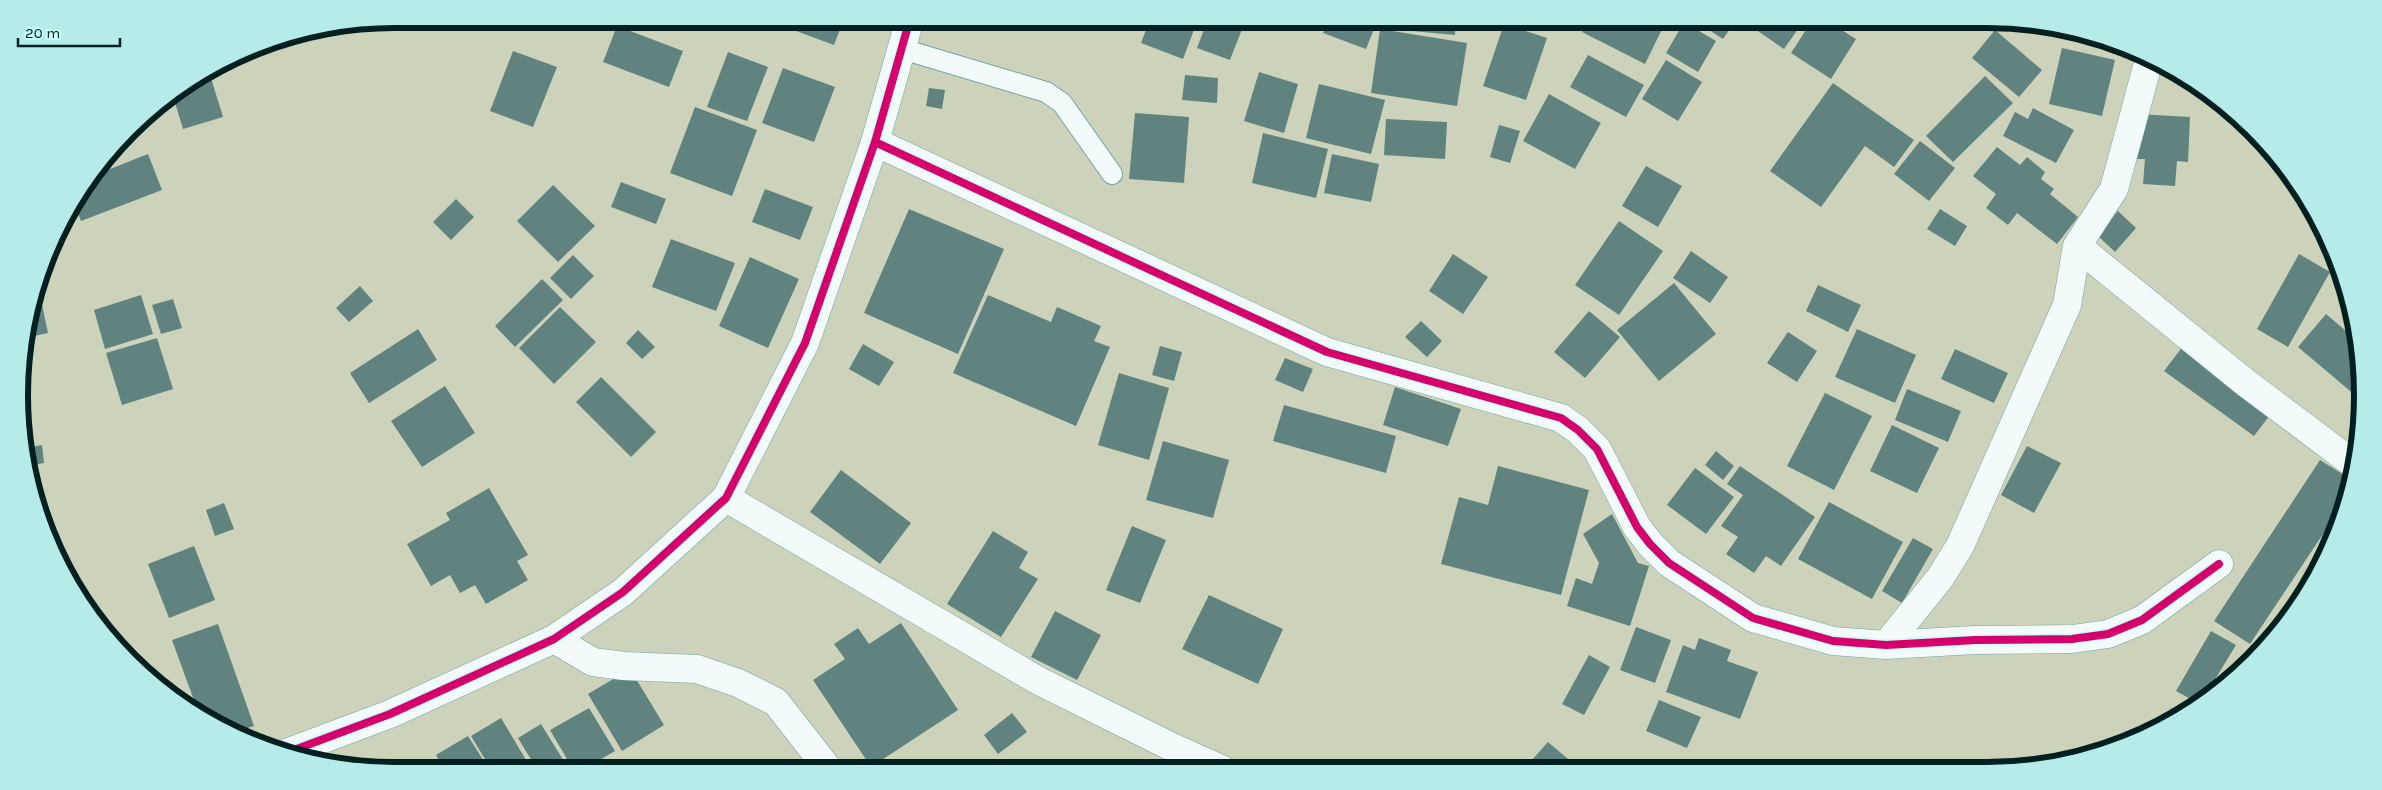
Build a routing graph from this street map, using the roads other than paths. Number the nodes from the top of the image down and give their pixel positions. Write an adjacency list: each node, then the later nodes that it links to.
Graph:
1 (908, 28): 2 (street)
2 (902, 49): 4 (street); 5 (lane)
3 (2148, 64): 6 (street)
4 (875, 142): 8 (street); 11 (street)
5 (1112, 174)
6 (2077, 246): 7 (street); 11 (street)
7 (2348, 460)
8 (726, 498): 10 (street); 14 (street)
9 (2218, 564): 11 (street)
10 (554, 639): 12 (street); 13 (street)
11 (1886, 645)
12 (297, 749)
13 (823, 762)
14 (1205, 762)

